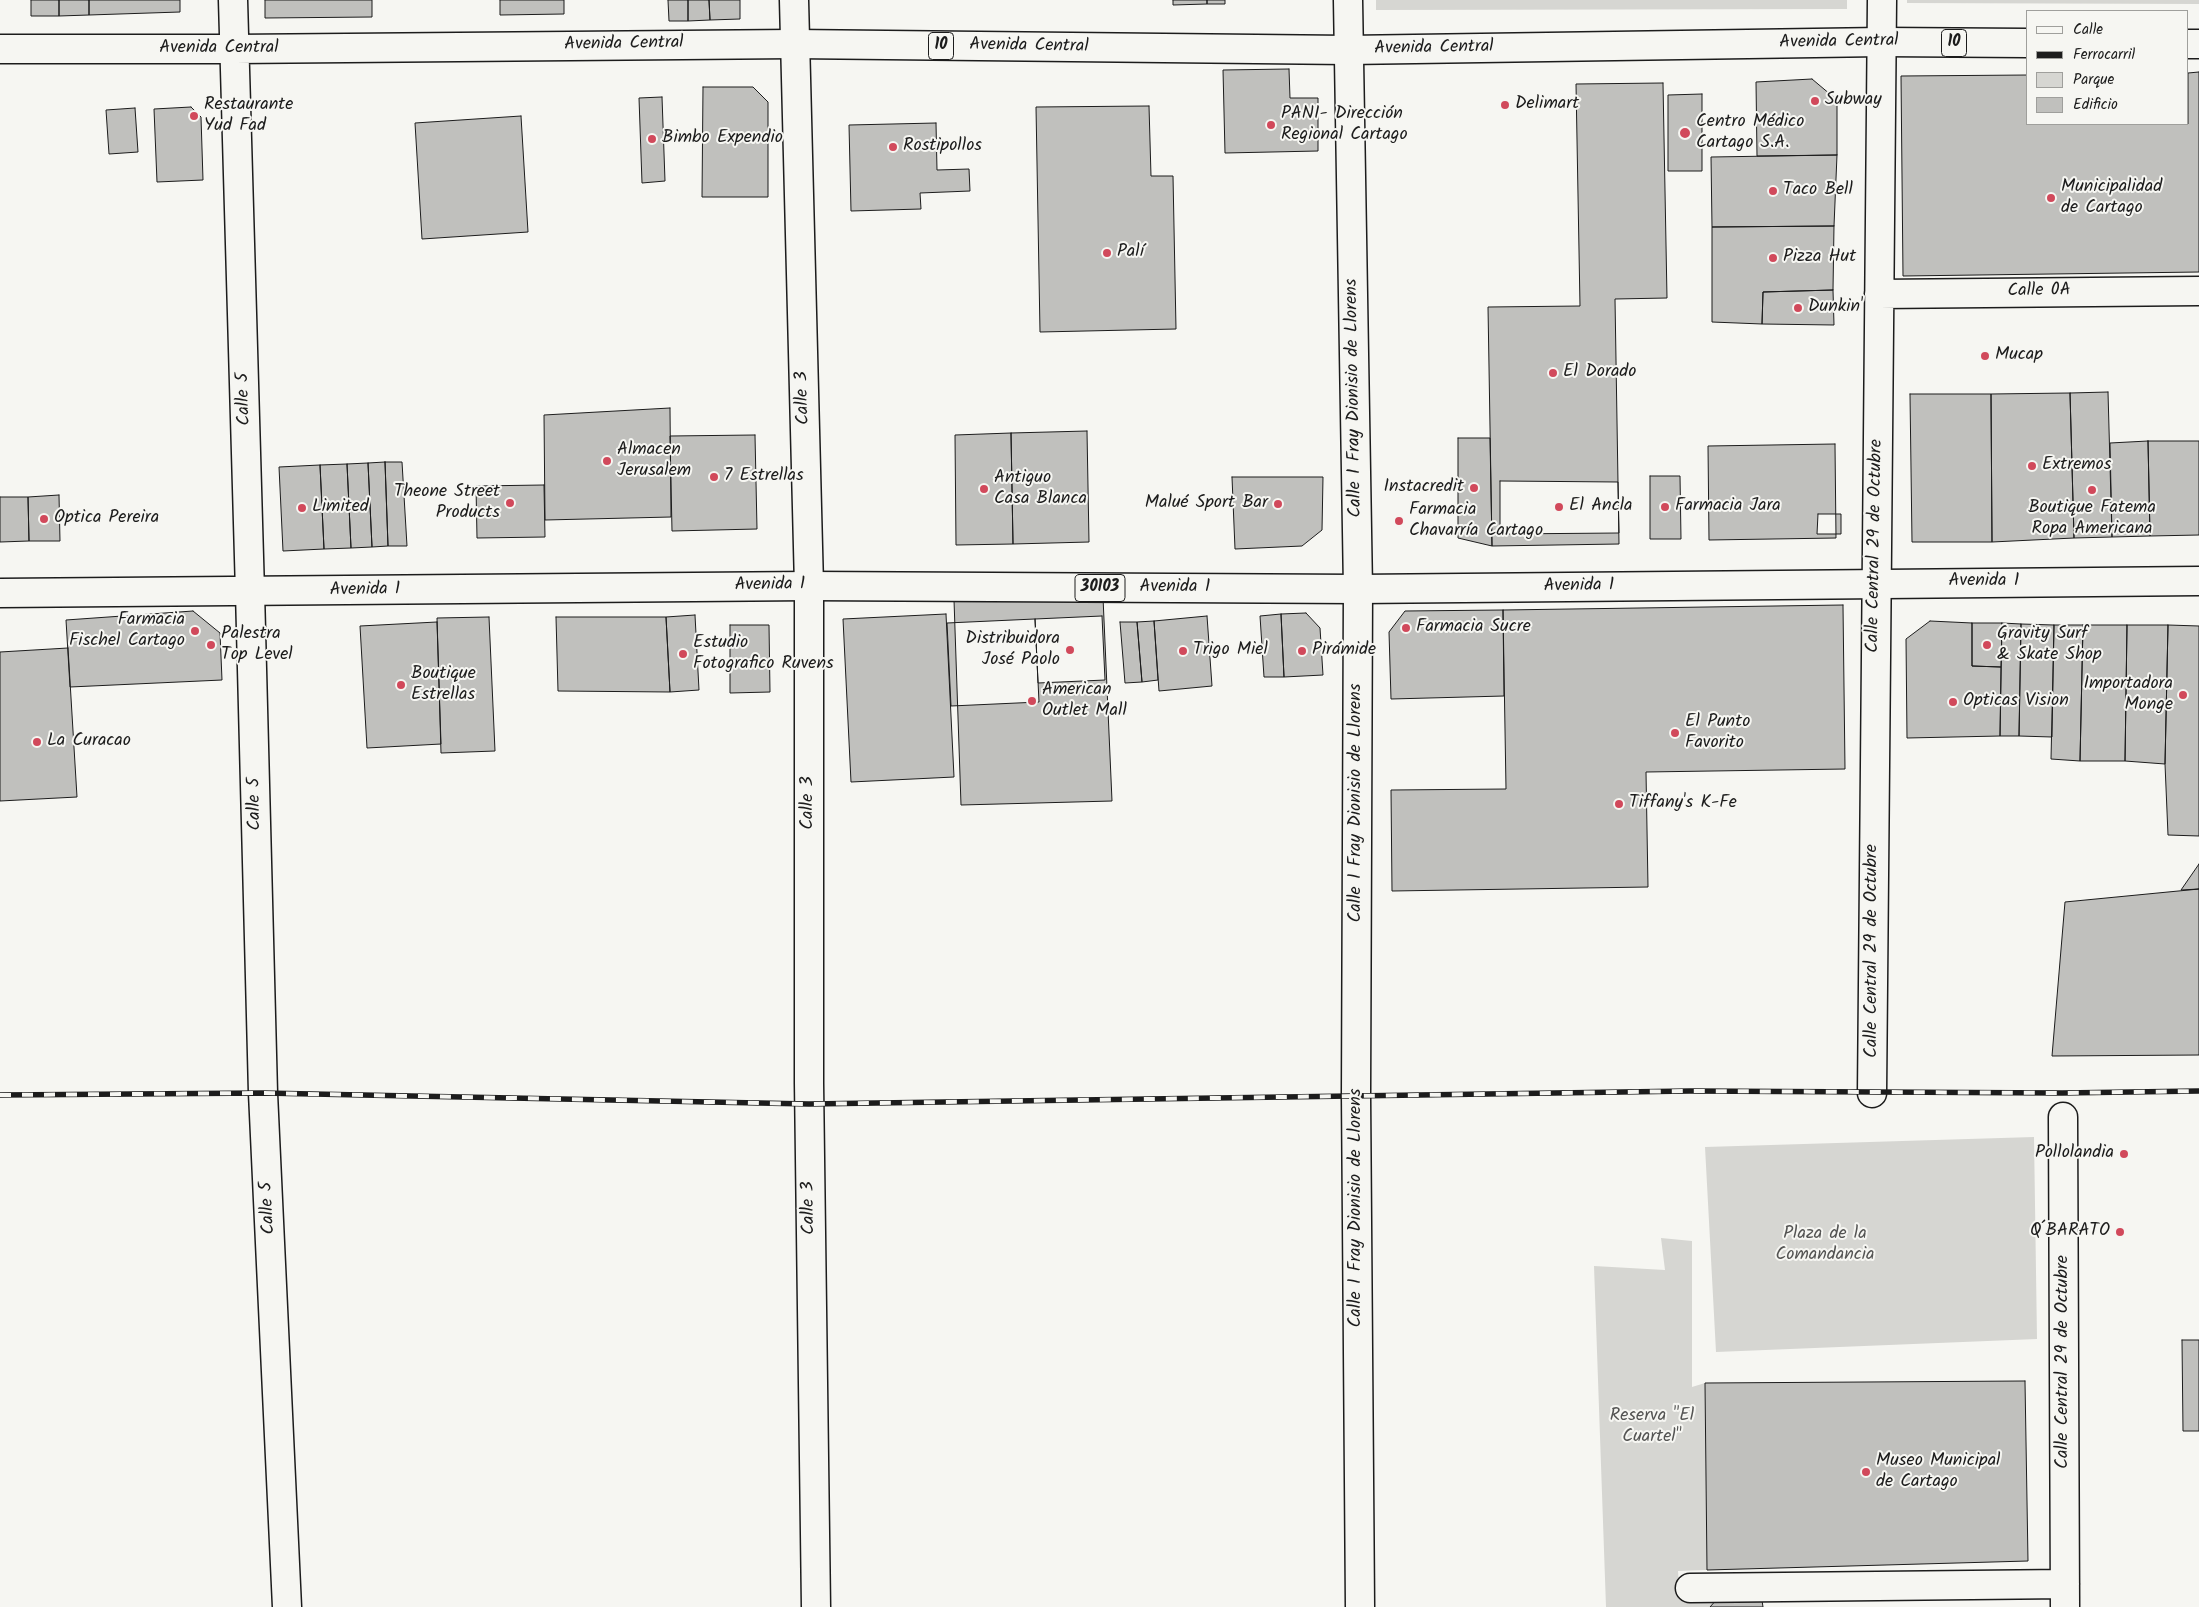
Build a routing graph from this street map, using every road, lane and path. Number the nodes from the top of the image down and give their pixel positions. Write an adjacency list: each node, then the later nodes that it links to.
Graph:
1 (233, 0): 9 (street, Calle 5)
2 (794, 0): 7 (street, Calle 3)
3 (1348, 0): 10 (street, Calle 1 Fray Dionisio de Llorens)
4 (1882, 0): 5 (street, Calle Central 29 de Octubre)
5 (1881, 42): 6 (street, Avenida Central / 10); 10 (street, Avenida Central / 10); 12 (street, Calle Central 29 de Octubre)
6 (2026, 43)
7 (794, 44): 9 (street, Avenida Central / 10); 10 (street, Avenida Central / 10); 15 (street, Calle 3)
8 (0, 49): 9 (street, Avenida Central / 10)
9 (235, 49): 17 (street, Calle 5)
10 (1348, 50): 16 (street, Calle 1 Fray Dionisio de Llorens)
11 (2199, 290): 12 (street, Calle 0A)
12 (1878, 294): 14 (street, Calle Central 29 de Octubre)
13 (2199, 581): 14 (street, Avenida 1 / 30103)
14 (1876, 583): 16 (street, Avenida 1 / 30103); 19 (street, Calle Central 29 de Octubre)
15 (809, 586): 16 (street, Avenida 1 / 30103); 17 (street, Avenida 1 / 30103); 25 (street, Calle 3)
16 (1358, 589): 26 (street, Calle 1 Fray Dionisio de Llorens)
17 (250, 592): 18 (street, Avenida 1 / 30103); 24 (street, Calle 5)
18 (0, 593)
19 (1872, 1093)
20 (2063, 1117): 23 (street, Calle Central 29 de Octubre)
21 (1812, 1587): 22 (street); 23 (street); 27 (street)
22 (1690, 1588)
23 (2065, 1596)
24 (287, 1607)
25 (816, 1607)
26 (1360, 1607)
27 (1793, 1607)

